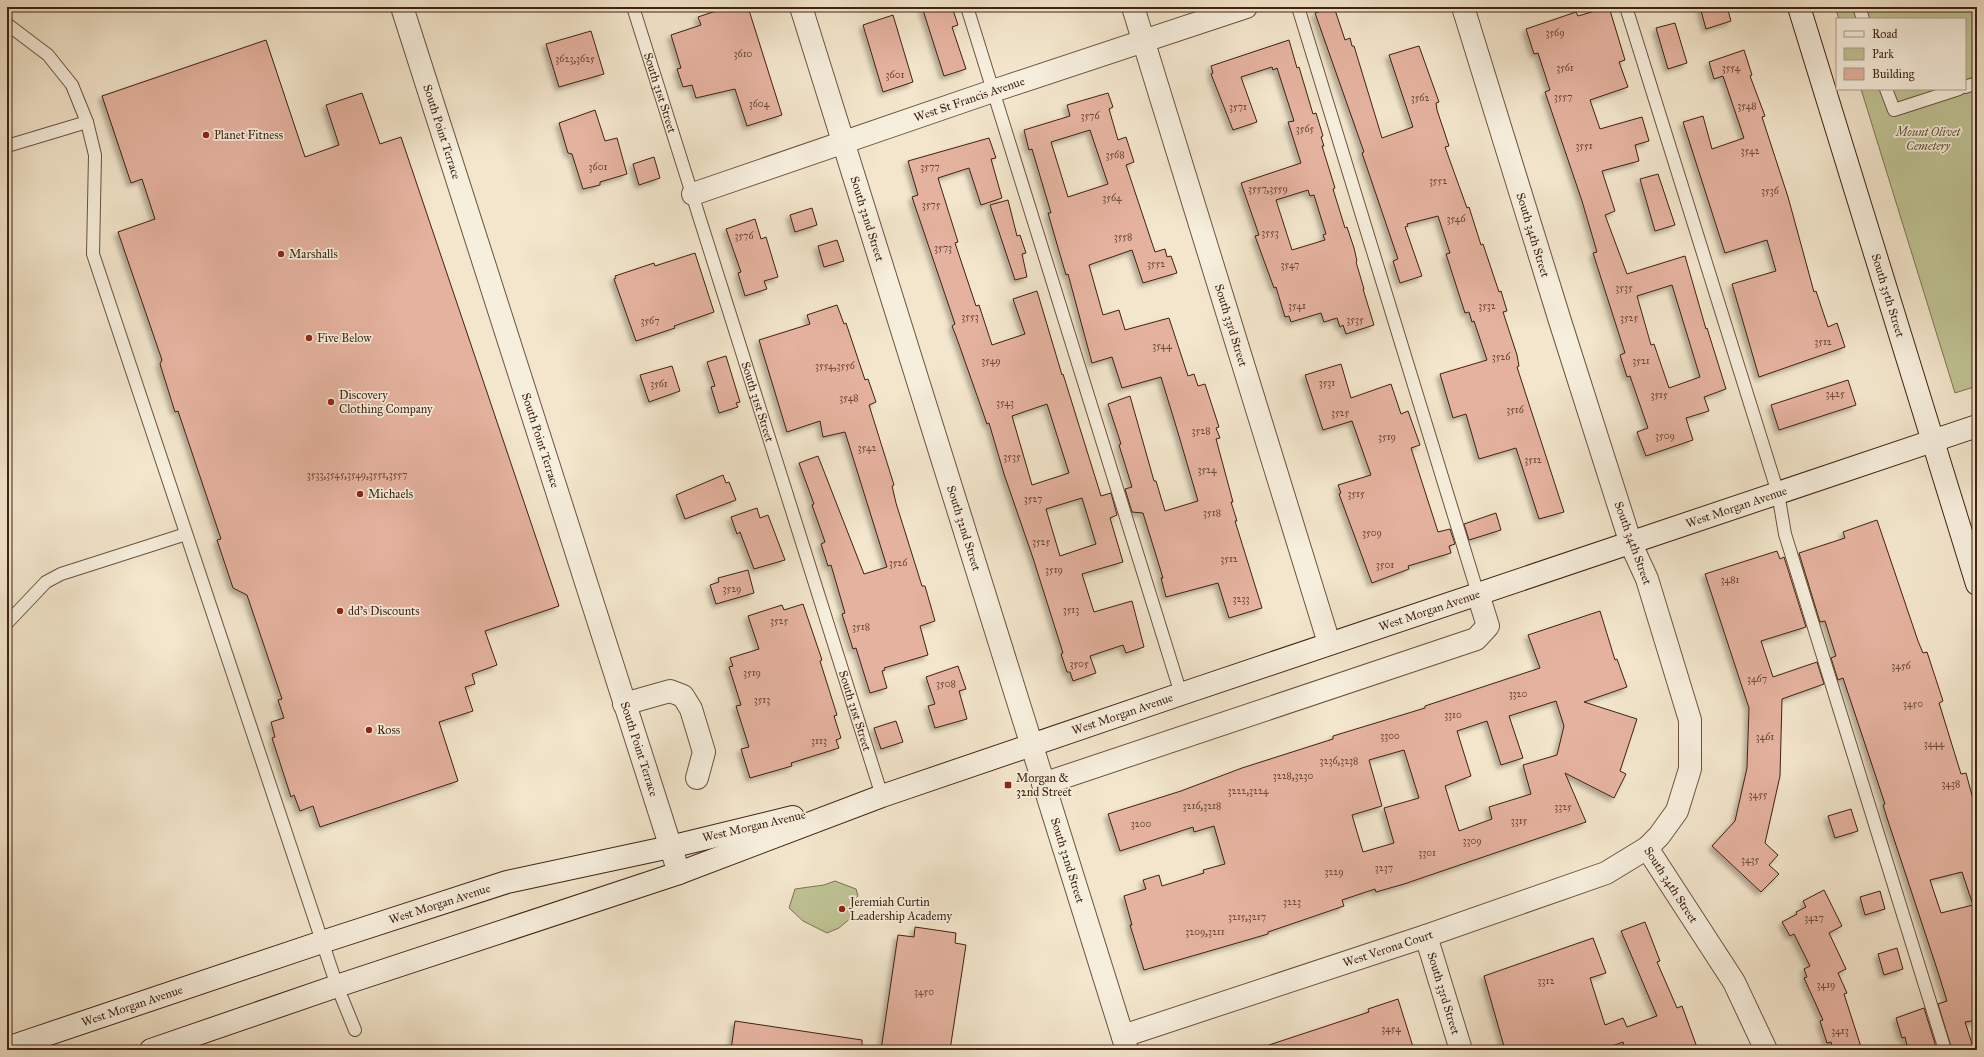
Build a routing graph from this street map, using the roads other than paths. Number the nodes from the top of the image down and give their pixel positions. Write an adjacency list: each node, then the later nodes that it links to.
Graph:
1 (402, 7): 34 (street, South Point Terrace)
2 (633, 7): 23 (lane, South 31st Street)
3 (801, 7): 21 (street, South 32nd Street)
4 (967, 7): 19 (lane)
5 (1132, 7): 14 (street, South 33rd Street)
6 (1246, 7): 14 (street, West St Francis Avenue)
7 (1298, 7): 30 (lane)
8 (1463, 7): 28 (street, South 34th Street)
9 (1626, 7): 26 (lane)
10 (1799, 7): 25 (street, South 35th Street)
11 (1859, 7): 12 (lane)
12 (1863, 18)
13 (7, 24): 20 (lane)
14 (1143, 41): 19 (street, West St Francis Avenue); 32 (street, South 33rd Street)
15 (1977, 83): 16 (lane)
16 (1966, 87)
17 (1886, 90): 18 (lane)
18 (1956, 90)
19 (993, 91): 21 (street, West St Francis Avenue); 33 (lane)
20 (87, 122): 22 (lane); 27 (lane)
21 (842, 142): 23 (street, West St Francis Avenue); 35 (street, South 32nd Street)
22 (7, 146)
23 (693, 194): 38 (lane, South 31st Street)
24 (1977, 426): 25 (street, West Morgan Avenue)
25 (1933, 441): 26 (street, West Morgan Avenue); 29 (street, South 35th Street)
26 (1778, 493): 28 (street, West Morgan Avenue); 51 (lane)
27 (186, 534): 31 (lane); 43 (lane)
28 (1631, 544): 30 (street, West Morgan Avenue); 40 (street, South 34th Street)
29 (1977, 584)
30 (1478, 594): 32 (street, West Morgan Avenue); 37 (street)
31 (7, 623)
32 (1329, 643): 33 (street, West Morgan Avenue)
33 (1181, 694): 35 (street, West Morgan Avenue)
34 (624, 704): 36 (street); 39 (street, South Point Terrace)
35 (1031, 745): 37 (street, South 32nd Street); 38 (street, West Morgan Avenue)
36 (697, 778)
37 (1044, 784): 46 (street, South 32nd Street)
38 (882, 796): 39 (street, West Morgan Avenue); 41 (street, West Morgan Avenue)
39 (670, 847): 41 (street, South Point Terrace); 43 (street, West Morgan Avenue)
40 (1647, 848): 42 (street, West Verona Court); 50 (street, South 34th Street)
41 (679, 873): 44 (street, West Morgan Avenue)
42 (1426, 936): 46 (street, West Verona Court); 49 (street, South 33rd Street)
43 (322, 942): 44 (lane); 47 (street, West Morgan Avenue)
44 (337, 986): 45 (lane); 48 (street, West Morgan Avenue)
45 (355, 1030)
46 (1125, 1043)
47 (7, 1048)
48 (151, 1050)
49 (1461, 1050)
50 (1766, 1050)
51 (1945, 1050)

